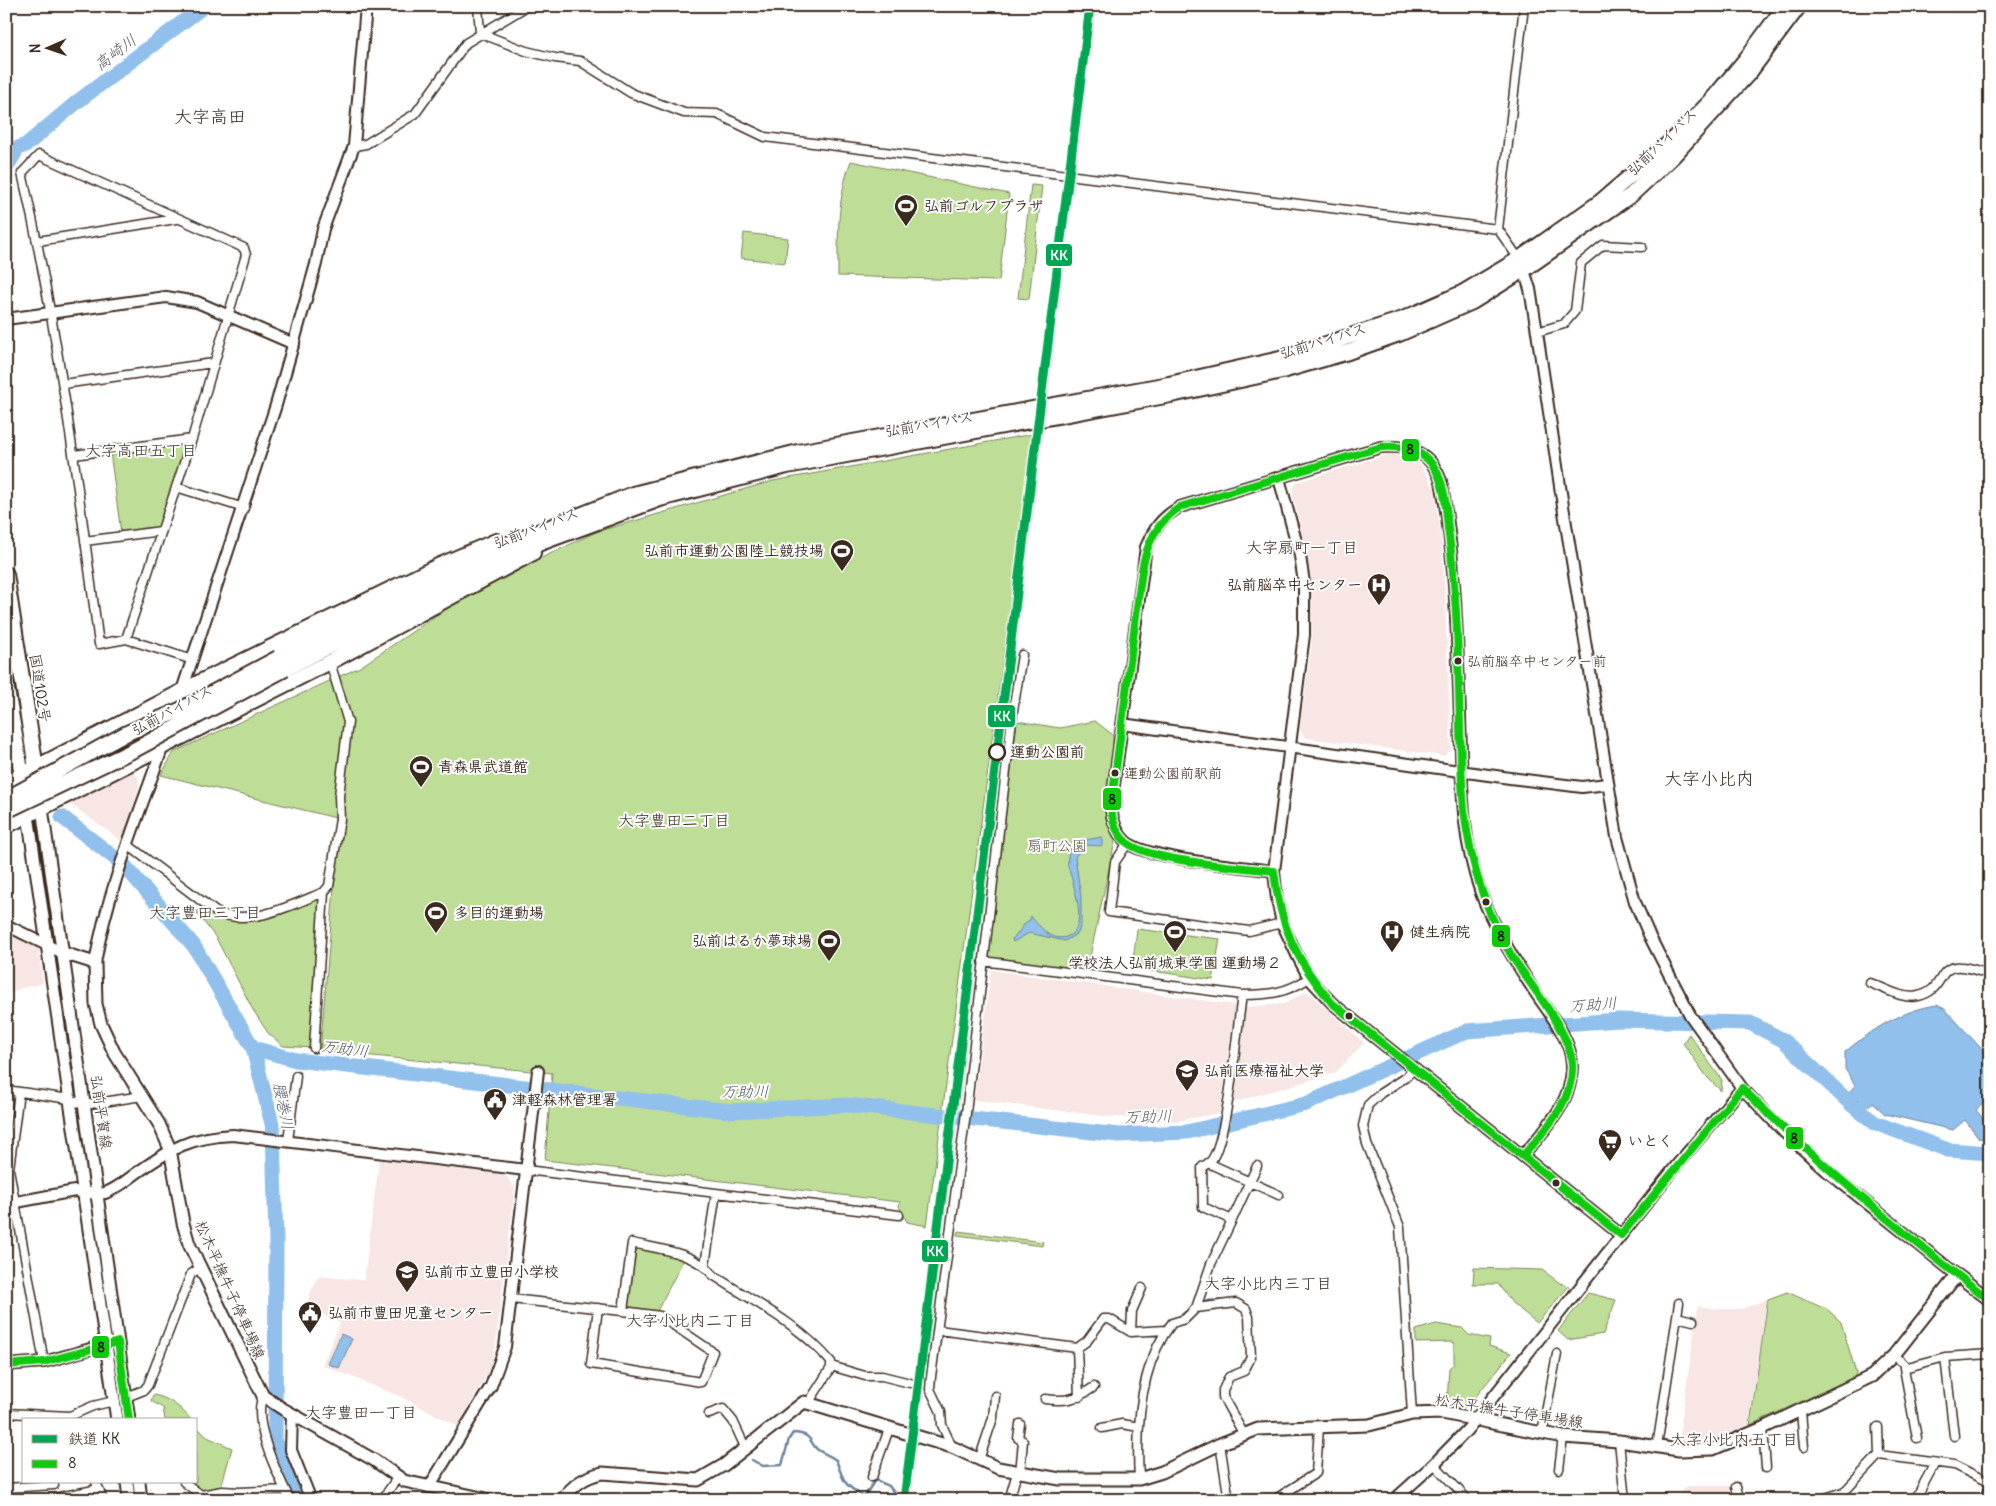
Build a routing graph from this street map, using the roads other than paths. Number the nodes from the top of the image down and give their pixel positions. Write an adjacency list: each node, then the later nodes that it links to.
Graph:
1 (366, 6): 8 (street)
2 (478, 6): 7 (street)
3 (527, 6): 7 (street)
4 (1524, 6): 10 (street)
5 (1785, 6): 13 (highway, 弘前バイパス)
6 (1799, 6): 13 (highway, 弘前バイパス)
7 (480, 33): 8 (street); 10 (street)
8 (354, 146): 18 (street)
9 (176, 219): 11 (street); 11 (street); 15 (street)
10 (1498, 229): 13 (street)
11 (38, 241): 14 (street)
12 (1642, 247): 17 (street)
13 (1522, 264): 17 (street); 26 (highway, 弘前バイパス)
14 (51, 312): 15 (street); 16 (street); 20 (street)
15 (227, 315): 18 (street); 19 (street)
16 (6, 319)
17 (1537, 332): 44 (street)
18 (294, 344): 25 (street)
19 (213, 363): 20 (street); 21 (street)
20 (63, 384): 22 (street)
21 (192, 439): 22 (street); 24 (street)
22 (74, 455): 28 (street)
23 (1278, 478): 37 (street); 39 (street); 41 (street)
24 (176, 487): 25 (street); 27 (street)
25 (244, 508): 32 (street)
26 (577, 522): 33 (highway); 34 (highway, 弘前バイパス); 36 (highway)
27 (161, 532): 28 (street); 30 (street)
28 (85, 541): 30 (street)
29 (6, 574): 40 (highway, 国道102号)
30 (126, 639): 32 (street)
31 (1022, 655): 58 (street)
32 (193, 660): 36 (street)
33 (330, 662): 38 (highway); 53 (street)
34 (282, 664): 45 (highway, 弘前バイパス, bridge); 47 (highway, 弘前バイパス, bridge)
35 (6, 684): 42 (highway)
36 (182, 691): 38 (street); 40 (highway)
37 (1122, 724): 39 (street); 50 (street)
38 (163, 747): 46 (highway); 51 (street)
39 (1290, 747): 41 (street); 52 (street)
40 (36, 767): 42 (highway); 46 (highway, 国道102号)
41 (1461, 770): 44 (street); 76 (street)
42 (22, 775): 43 (highway); 48 (highway)
43 (6, 783)
44 (1607, 784): 68 (street)
45 (6, 799)
46 (42, 808): 48 (highway); 57 (main road, 弘前平賀線)
47 (6, 811)
48 (28, 815): 49 (highway); 56 (main road, 弘前平賀線)
49 (6, 826)
50 (1128, 844): 52 (street); 54 (street)
51 (127, 849): 53 (street); 59 (street)
52 (1274, 871): 54 (street)
53 (324, 892): 64 (street)
54 (1282, 924): 61 (street)
55 (6, 925): 56 (street)
56 (48, 946): 57 (street); 72 (main road, 弘前平賀線)
57 (62, 954): 59 (main road); 73 (main road, 弘前平賀線)
58 (984, 961): 63 (street); 101 (street)
59 (95, 963): 71 (main road, 松木平撫牛子停車場線)
60 (1990, 975): 62 (street)
61 (1309, 978): 63 (street); 65 (street)
62 (1870, 983)
63 (1242, 995): 77 (street)
64 (314, 1048)
65 (1410, 1067): 76 (street); 128 (street)
66 (538, 1075): 79 (street)
67 (296, 1076): 74 (street)
68 (1742, 1088): 88 (street); 91 (street)
69 (6, 1090): 70 (street)
70 (19, 1092): 72 (street); 85 (street)
71 (142, 1096): 73 (street); 75 (main road, 松木平撫牛子停車場線)
72 (70, 1099): 73 (street); 81 (main road, 弘前平賀線)
73 (84, 1105): 83 (main road, 弘前平賀線)
74 (285, 1141): 75 (street); 79 (street)
75 (170, 1149): 83 (street); 90 (main road, 松木平撫牛子停車場線)
76 (1524, 1156): 88 (street)
77 (1208, 1163): 80 (street); 87 (street)
78 (1257, 1166): 80 (street)
79 (526, 1170): 82 (street); 93 (street)
80 (1250, 1182): 84 (street); 87 (street)
81 (84, 1193): 83 (street); 85 (street); 105 (main road, 弘前平賀線)
82 (716, 1193): 86 (street); 89 (street)
83 (97, 1194): 104 (main road, 弘前平賀線)
84 (1279, 1194)
85 (10, 1203): 111 (street)
86 (899, 1215)
87 (1232, 1220): 97 (street)
88 (1621, 1235): 132 (street)
89 (705, 1265): 98 (street); 113 (street)
90 (200, 1268): 118 (street); 119 (main road, 松木平撫牛子停車場線)
91 (1957, 1275): 94 (main road); 109 (main road, 松木平撫牛子停車場線)
92 (1142, 1288): 103 (street)
93 (511, 1299): 96 (street); 167 (street)
94 (1990, 1300)
95 (1679, 1302): 99 (street)
96 (598, 1308): 98 (street); 98 (street)
97 (1196, 1308): 102 (street); 140 (street)
98 (623, 1311)
99 (1677, 1317): 100 (street); 147 (street)
100 (1693, 1320)
101 (938, 1330): 106 (street); 149 (street)
102 (1166, 1330): 103 (street); 134 (street)
103 (1131, 1332): 106 (street)
104 (118, 1342): 105 (street); 118 (main road, 弘前平賀線)
105 (106, 1345): 111 (street); 122 (main road, 弘前平賀線)
106 (1077, 1348): 120 (street)
107 (1557, 1354): 141 (street)
108 (1990, 1354): 110 (street)
109 (1894, 1355): 114 (street); 124 (main road, 松木平撫牛子停車場線)
110 (1945, 1357): 114 (street); 143 (street)
111 (44, 1362): 112 (street)
112 (6, 1365)
113 (831, 1366): 115 (street); 123 (street)
114 (1904, 1368): 144 (street)
115 (910, 1383)
116 (1094, 1387): 120 (street)
117 (995, 1396): 152 (street)
118 (126, 1397): 131 (main road, 弘前平賀線)
119 (264, 1397): 125 (main road); 171 (street)
120 (1079, 1397): 121 (street)
121 (1045, 1399)
122 (114, 1401): 129 (street); 130 (main road, 弘前平賀線)
123 (809, 1402): 139 (main road, 松木平撫牛子停車場線); 150 (main road)
124 (1801, 1411): 138 (main road, 松木平撫牛子停車場線); 148 (street)
125 (287, 1412): 159 (main road); 178 (street)
126 (6, 1413): 129 (street)
127 (709, 1414): 150 (street)
128 (1412, 1414): 132 (main road, 松木平撫牛子停車場線); 135 (main road, 松木平撫牛子停車場線)
129 (70, 1418)
130 (117, 1418)
131 (129, 1418)
132 (1474, 1421): 141 (main road, 松木平撫牛子停車場線); 154 (street)
133 (1020, 1424): 157 (street)
134 (1139, 1427): 137 (street); 160 (street)
135 (1319, 1427): 140 (main road, 松木平撫牛子停車場線); 184 (street)
136 (1878, 1427): 151 (street)
137 (1102, 1428)
138 (1763, 1428): 147 (main road, 松木平撫牛子停車場線); 155 (street)
139 (889, 1430): 149 (main road, 松木平撫牛子停車場線); 158 (street)
140 (1243, 1433): 146 (main road, 松木平撫牛子停車場線)
141 (1542, 1433): 142 (main road, 松木平撫牛子停車場線)
142 (1563, 1436): 145 (main road, 松木平撫牛子停車場線); 156 (street)
143 (1954, 1436)
144 (1917, 1438)
145 (1619, 1441): 147 (main road, 松木平撫牛子停車場線); 187 (street)
146 (1220, 1444): 160 (main road, 松木平撫牛子停車場線); 183 (street)
147 (1657, 1447)
148 (1804, 1447)
149 (952, 1448): 152 (main road, 松木平撫牛子停車場線)
150 (746, 1449): 181 (main road)
151 (1879, 1455): 153 (street); 172 (street)
152 (979, 1460): 157 (main road, 松木平撫牛子停車場線)
153 (1935, 1463): 161 (street); 191 (street)
154 (1434, 1464): 185 (street); 186 (street)
155 (1766, 1468)
156 (1559, 1469)
157 (1019, 1473): 160 (main road, 松木平撫牛子停車場線); 182 (street)
158 (872, 1476)
159 (398, 1478): 167 (main road); 179 (street)
160 (1139, 1479)
161 (1990, 1483)
162 (127, 1484): 175 (main road)
163 (139, 1484): 176 (main road)
164 (187, 1484): 171 (street)
165 (54, 1485): 169 (street)
166 (98, 1486): 173 (street); 174 (street)
167 (429, 1487): 180 (main road)
168 (1736, 1487): 188 (street)
169 (6, 1488)
170 (1990, 1489): 192 (street)
171 (285, 1490): 177 (street)
172 (1844, 1492): 189 (street); 190 (street)
173 (59, 1497)
174 (103, 1500)
175 (129, 1500)
176 (142, 1500)
177 (290, 1500)
178 (311, 1500)
179 (382, 1500)
180 (491, 1500)
181 (562, 1500)
182 (1009, 1500)
183 (1229, 1500)
184 (1274, 1500)
185 (1394, 1500)
186 (1468, 1500)
187 (1625, 1500)
188 (1740, 1500)
189 (1819, 1500)
190 (1850, 1500)
191 (1915, 1500)
192 (1985, 1500)

